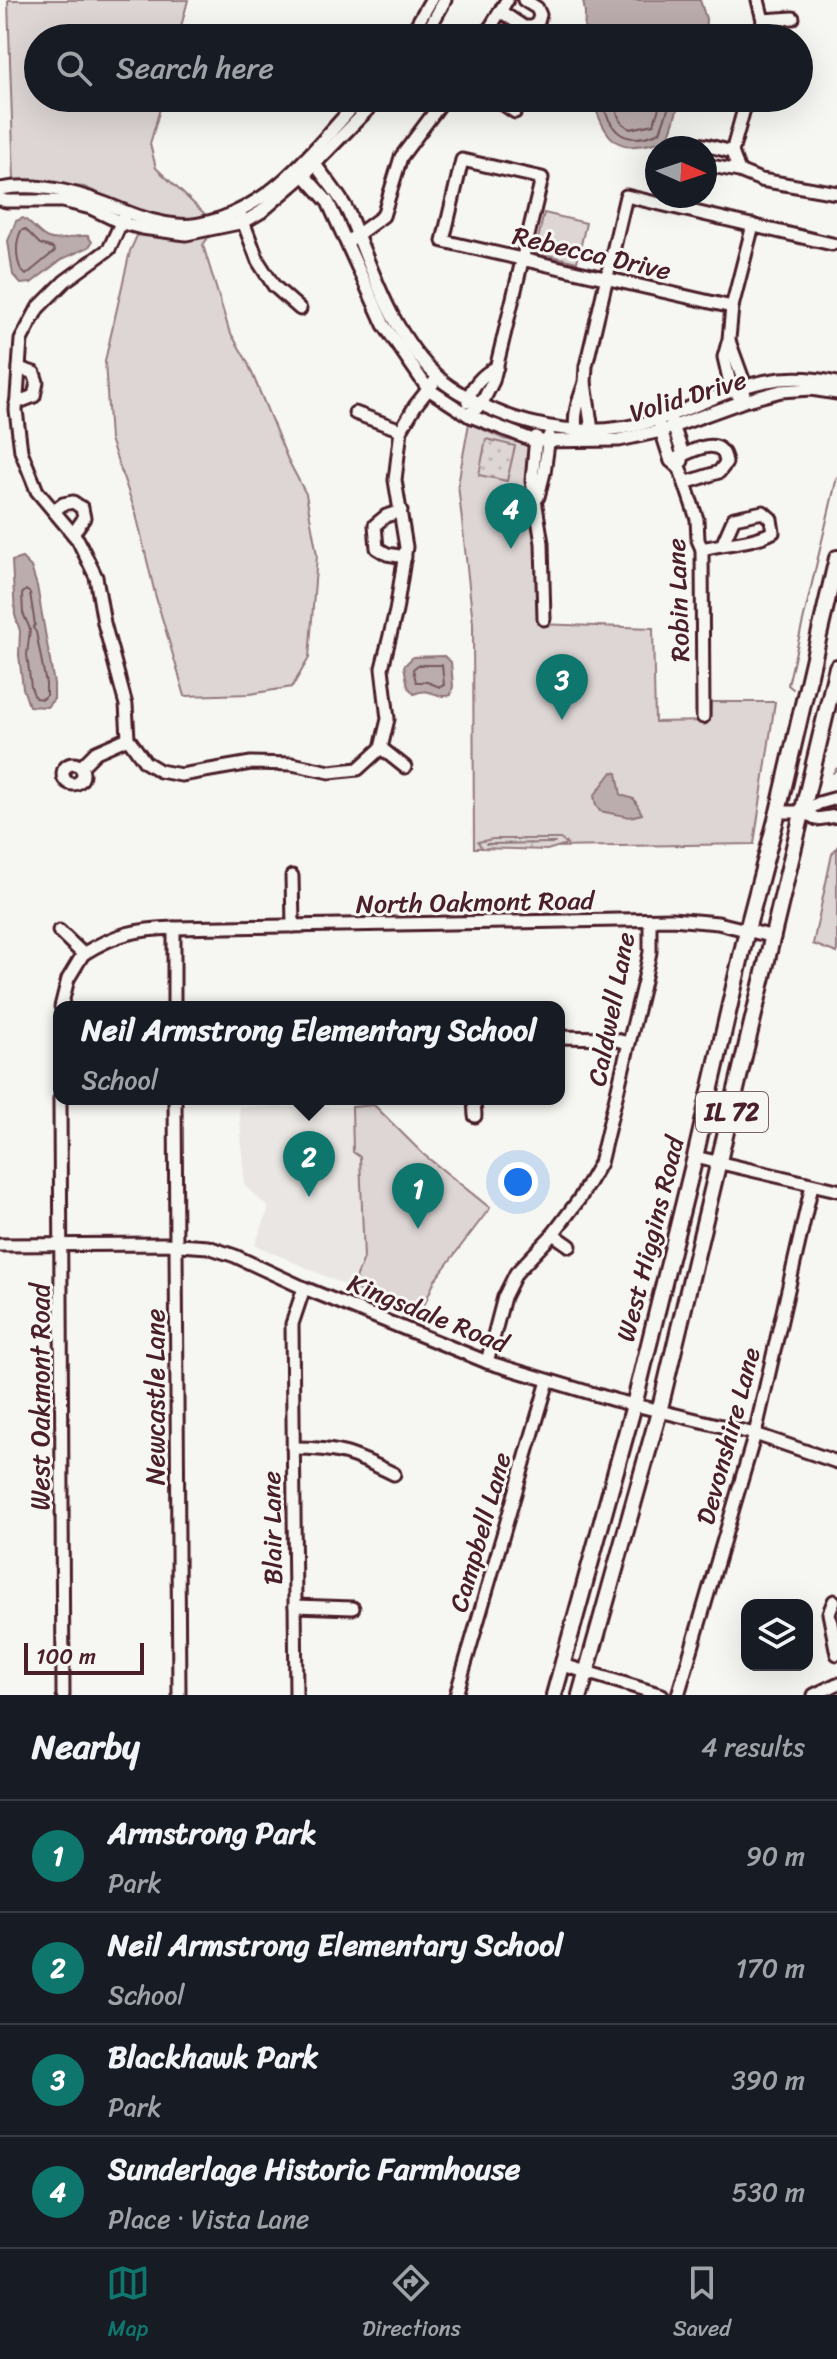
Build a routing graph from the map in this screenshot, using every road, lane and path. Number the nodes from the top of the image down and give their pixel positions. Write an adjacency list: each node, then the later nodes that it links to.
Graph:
1 (431, 0): 9 (street)
2 (445, 0): 10 (street)
3 (507, 0): 6 (street)
4 (524, 0): 13 (street)
5 (758, 0): 8 (street)
6 (500, 11): 11 (street); 12 (street)
7 (793, 18): 8 (street)
8 (763, 20): 14 (street)
9 (417, 24)
10 (432, 24)
11 (492, 24)
12 (520, 24)
13 (536, 24)
14 (763, 24)
15 (348, 112): 29 (street)
16 (365, 112): 21 (street)
17 (435, 112): 31 (street)
18 (743, 112): 20 (street)
19 (717, 149): 20 (street)
20 (732, 152): 23 (street)
21 (315, 164): 24 (street); 31 (street, Volid Drive)
22 (717, 167): 23 (street)
23 (739, 171): 26 (street)
24 (304, 175): 29 (street); 31 (street, Volid Drive)
25 (0, 189): 28 (street)
26 (837, 193)
27 (0, 199): 28 (street)
28 (124, 217): 29 (street); 38 (street)
29 (242, 217): 36 (street)
30 (753, 225): 32 (street); 34 (street); 35 (street)
31 (352, 239): 39 (street, Volid Drive); 43 (street, Volid Drive)
32 (832, 244)
33 (522, 260): 33 (street, Rebecca Drive); 34 (street, Rebecca Drive); 37 (street)
34 (608, 278): 35 (street, Rebecca Drive); 40 (street)
35 (732, 307): 42 (street)
36 (300, 309)
37 (497, 367): 45 (street); 48 (street)
38 (19, 368): 47 (street); 47 (street)
39 (438, 377): 43 (street); 45 (street, Volid Drive)
40 (585, 383): 53 (street); 55 (street)
41 (837, 383): 42 (street, Volid Drive)
42 (739, 387): 46 (street); 51 (street, Volid Drive)
43 (428, 389): 50 (street, Volid Drive); 54 (street)
44 (837, 393): 46 (street, Volid Drive)
45 (468, 397): 48 (street, Volid Drive); 50 (street)
46 (744, 401): 51 (street, Volid Drive)
47 (16, 403): 61 (street)
48 (481, 405): 50 (street); 52 (street, Volid Drive)
49 (355, 413): 54 (street)
50 (468, 415): 56 (street, Volid Drive)
51 (665, 423): 55 (street, Volid Drive); 57 (street, Volid Drive); 58 (street); 59 (street, Robin Lane)
52 (543, 426): 53 (street, Volid Drive); 56 (street)
53 (575, 429): 55 (street, Volid Drive); 57 (street)
54 (401, 430): 62 (street)
55 (592, 430): 57 (street)
56 (541, 442): 57 (street, Volid Drive); 68 (street)
57 (582, 442)
58 (683, 454): 59 (street); 60 (street)
59 (676, 465): 60 (street, Robin Lane)
60 (685, 483): 65 (street, Robin Lane)
61 (54, 511): 63 (street); 63 (street)
62 (401, 511): 66 (street); 66 (street)
63 (73, 534): 71 (street)
64 (723, 543): 65 (street)
65 (702, 549): 70 (street, Robin Lane)
66 (405, 557): 72 (street)
67 (837, 558): 76 (main road, West Higgins Road / IL 72)
68 (544, 619)
69 (837, 667): 77 (main road, West Higgins Road / IL 72)
70 (703, 717)
71 (128, 738): 72 (street); 73 (street)
72 (381, 748): 74 (street)
73 (81, 767)
74 (405, 767)
75 (837, 798): 77 (street)
76 (778, 812): 77 (street); 83 (main road, West Higgins Road / IL 72)
77 (804, 812): 78 (street); 85 (main road, West Higgins Road / IL 72)
78 (837, 816)
79 (292, 876): 81 (street)
80 (650, 921): 81 (street, North Oakmont Road); 83 (street, North Oakmont Road); 90 (street, Caldwell Lane)
81 (293, 926): 82 (street, North Oakmont Road)
82 (174, 928): 86 (street, North Oakmont Road); 88 (street)
83 (747, 930): 85 (street, North Oakmont Road); 95 (main road, West Higgins Road / IL 72)
84 (59, 931): 86 (street)
85 (774, 937): 96 (main road, West Higgins Road / IL 72)
86 (83, 954): 87 (street)
87 (62, 1001)
88 (174, 1001)
89 (565, 1037): 90 (street)
90 (629, 1043): 99 (street, Caldwell Lane)
91 (60, 1105): 100 (street, West Oakmont Road)
92 (175, 1105): 101 (street, Newcastle Lane)
93 (474, 1105): 94 (street)
94 (475, 1116)
95 (695, 1157): 96 (street); 107 (main road, West Higgins Road / IL 72)
96 (720, 1163): 97 (street); 108 (main road, West Higgins Road / IL 72)
97 (812, 1185): 98 (street); 109 (street, Devonshire Lane)
98 (837, 1190)
99 (553, 1234): 103 (street); 105 (street, Caldwell Lane)
100 (61, 1244): 101 (street, Kingsdale Road); 102 (street, Kingsdale Road); 120 (street, West Oakmont Road)
101 (176, 1244): 104 (street, Kingsdale Road); 121 (street, Newcastle Lane)
102 (0, 1245)
103 (570, 1246)
104 (304, 1288): 105 (street, Kingsdale Road); 110 (street, Blair Lane)
105 (487, 1362): 106 (street, Kingsdale Road)
106 (548, 1381): 107 (street, Kingsdale Road); 123 (street, Campbell Lane)
107 (634, 1405): 108 (street, Kingsdale Road); 117 (main road, West Higgins Road / IL 72)
108 (659, 1412): 109 (street, Kingsdale Road); 118 (main road, West Higgins Road / IL 72)
109 (755, 1434): 111 (street, Kingsdale Road); 127 (street, Devonshire Lane)
110 (293, 1448): 112 (street, Blair Lane); 114 (street, Blair Lane)
111 (837, 1462)
112 (394, 1474)
113 (834, 1601): 116 (street)
114 (295, 1606): 115 (street, Blair Lane); 122 (street, Blair Lane)
115 (353, 1608)
116 (837, 1654)
117 (563, 1665): 118 (street); 124 (main road, West Higgins Road / IL 72)
118 (587, 1672): 125 (main road, West Higgins Road / IL 72); 126 (street)
119 (837, 1684): 128 (street)
120 (63, 1695)
121 (179, 1695)
122 (296, 1695)
123 (456, 1695)
124 (554, 1695)
125 (580, 1695)
126 (662, 1695)
127 (678, 1695)
128 (814, 1695)

